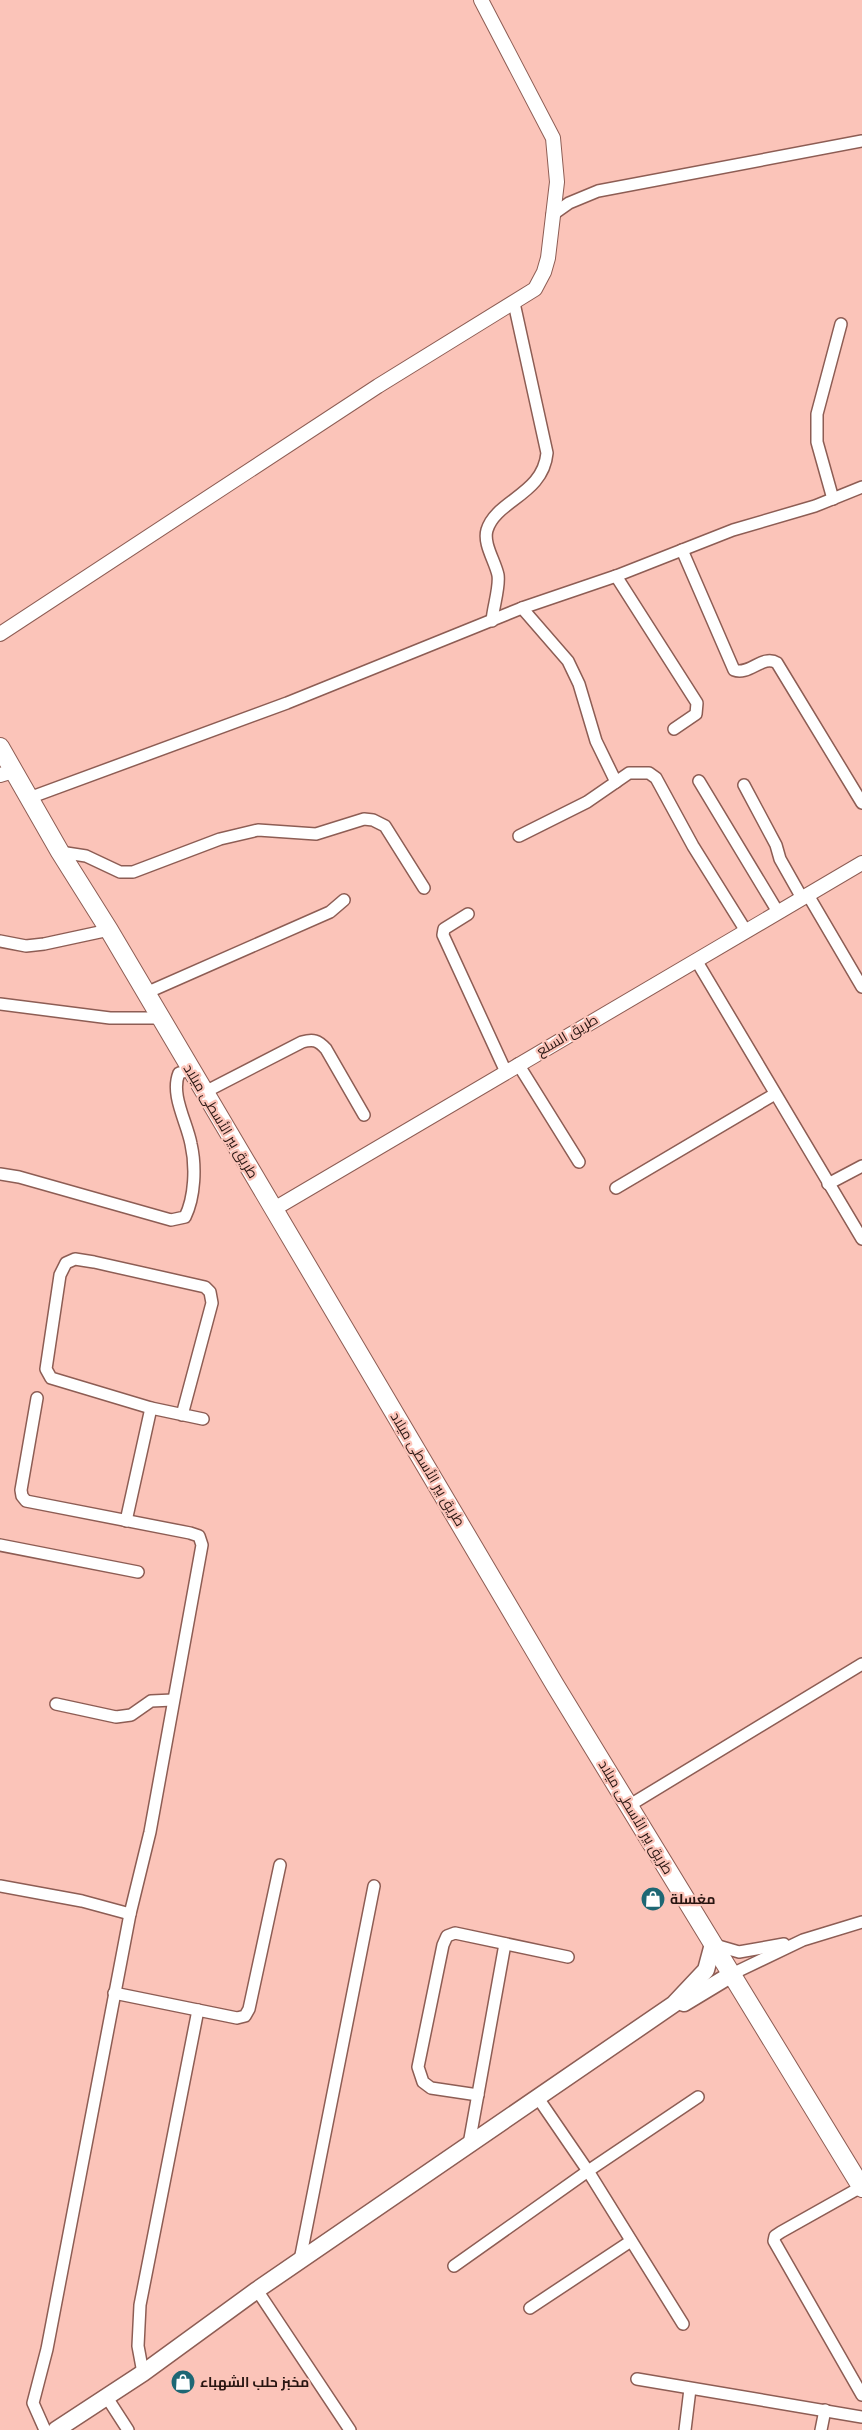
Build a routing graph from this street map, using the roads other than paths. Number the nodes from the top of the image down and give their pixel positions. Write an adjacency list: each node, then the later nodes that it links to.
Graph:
1 (481, 0): 3 (street)
2 (862, 141): 3 (street)
3 (552, 215): 4 (street)
4 (514, 303): 11 (street); 12 (street)
5 (841, 324): 7 (street)
6 (862, 487): 7 (street)
7 (833, 499): 8 (street)
8 (682, 550): 9 (street); 20 (street)
9 (616, 576): 10 (street); 13 (street)
10 (522, 608): 11 (street); 17 (street)
11 (492, 620): 19 (street)
12 (0, 634)
13 (674, 729)
14 (0, 747): 15 (main road, طريق بير الأسطى ميلاد)
15 (7, 773): 19 (main road, طريق بير الأسطى ميلاد)
16 (699, 781): 27 (street)
17 (616, 782): 21 (street); 30 (street)
18 (744, 785): 25 (street)
19 (29, 798): 22 (main road, طريق بير الأسطى ميلاد)
20 (862, 803)
21 (519, 836)
22 (60, 852): 24 (street); 29 (main road, طريق بير الأسطى ميلاد)
23 (862, 863): 25 (street, طريق السلع)
24 (424, 888)
25 (805, 896): 27 (street, طريق السلع); 33 (street)
26 (344, 900): 34 (street)
27 (778, 912): 30 (street, طريق السلع)
28 (468, 914): 37 (street)
29 (109, 930): 31 (street); 34 (main road, طريق بير الأسطى ميلاد)
30 (746, 931): 32 (street, طريق السلع)
31 (0, 941)
32 (696, 960): 37 (street, طريق السلع); 40 (street)
33 (862, 988)
34 (146, 993): 36 (main road, طريق بير الأسطى ميلاد)
35 (0, 1004): 36 (street)
36 (160, 1018): 38 (main road, طريق بير الأسطى ميلاد)
37 (512, 1068): 42 (street); 47 (street, طريق السلع)
38 (191, 1070): 39 (main road, طريق بير الأسطى ميلاد); 44 (street)
39 (205, 1092): 41 (street); 47 (main road, طريق بير الأسطى ميلاد)
40 (775, 1094): 45 (street); 46 (street)
41 (364, 1114)
42 (579, 1162)
43 (862, 1166): 45 (street)
44 (0, 1174)
45 (828, 1184): 48 (street)
46 (616, 1188)
47 (274, 1209): 59 (main road, طريق بير الأسطى ميلاد)
48 (862, 1238)
49 (37, 1398): 53 (street)
50 (151, 1408): 51 (street); 51 (street); 53 (street)
51 (182, 1415): 52 (street)
52 (203, 1420)
53 (126, 1521): 57 (street)
54 (0, 1546): 55 (street)
55 (138, 1572)
56 (862, 1664): 59 (street)
57 (173, 1700): 58 (street); 63 (street)
58 (56, 1704)
59 (630, 1805): 67 (main road, طريق بير الأسطى ميلاد)
60 (280, 1865): 72 (street)
61 (0, 1886): 63 (street)
62 (374, 1886): 80 (street)
63 (130, 1914): 70 (street)
64 (862, 1922): 65 (street)
65 (803, 1940): 67 (street); 69 (street)
66 (505, 1944): 68 (street); 73 (street); 73 (street)
67 (713, 1944): 69 (main road, طريق بير الأسطى ميلاد); 71 (main road)
68 (568, 1957)
69 (732, 1974): 71 (main road); 78 (main road, طريق بير الأسطى ميلاد)
70 (114, 1993): 72 (street); 92 (street)
71 (674, 2004): 75 (main road)
72 (198, 2010): 85 (street)
73 (478, 2095): 76 (street)
74 (698, 2097): 77 (street)
75 (538, 2098): 76 (main road); 77 (street)
76 (469, 2144): 80 (main road)
77 (588, 2171): 79 (street); 81 (street)
78 (862, 2187): 88 (street)
79 (631, 2241): 83 (street); 84 (street)
80 (300, 2260): 82 (main road)
81 (454, 2266)
82 (257, 2290): 85 (main road); 95 (street)
83 (530, 2308)
84 (683, 2324)
85 (143, 2373): 89 (main road)
86 (638, 2379): 87 (street)
87 (690, 2389): 90 (street); 96 (street)
88 (862, 2394)
89 (106, 2396): 93 (main road); 94 (street)
90 (825, 2410): 91 (street); 97 (street)
91 (862, 2417)
92 (45, 2430)
93 (56, 2430)
94 (128, 2430)
95 (350, 2430)
96 (685, 2430)
97 (821, 2430)

